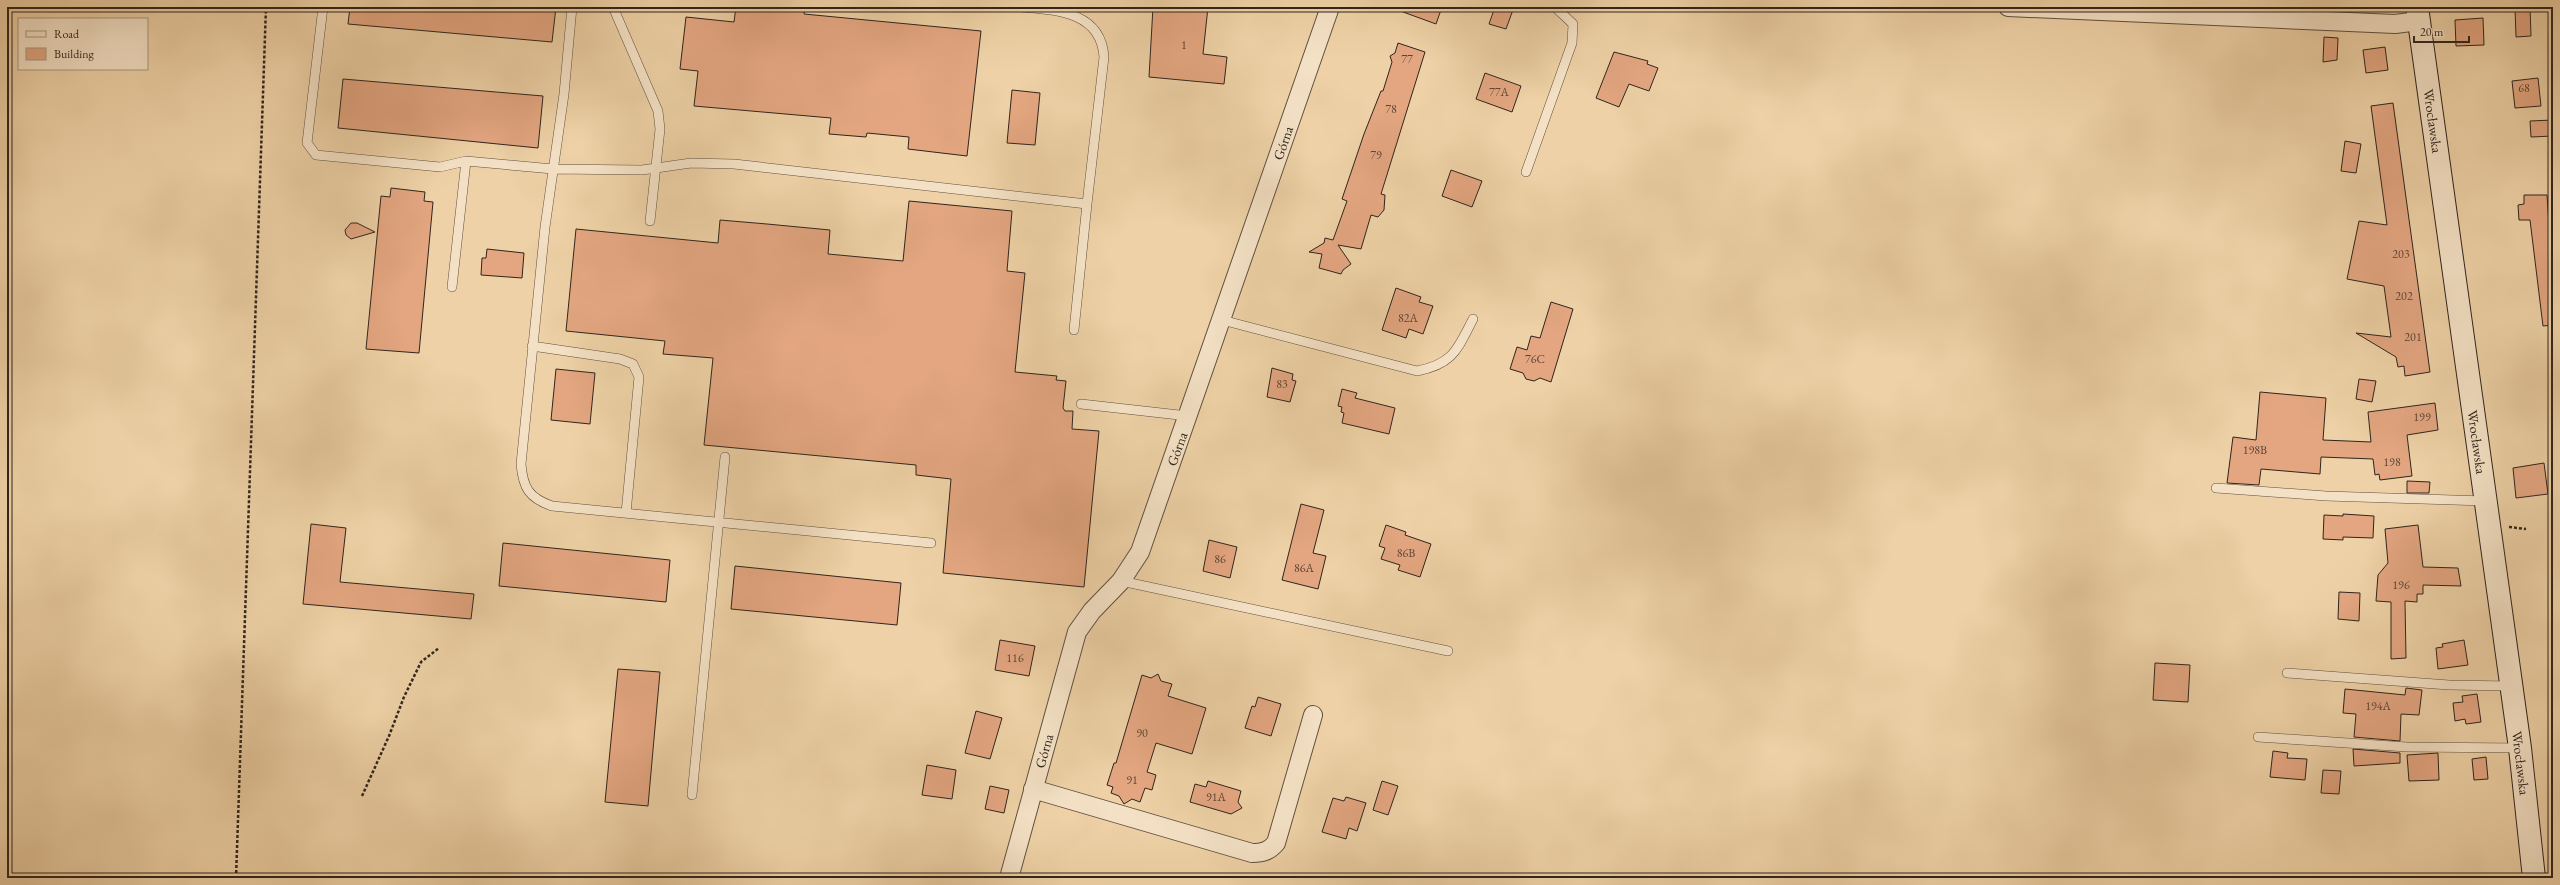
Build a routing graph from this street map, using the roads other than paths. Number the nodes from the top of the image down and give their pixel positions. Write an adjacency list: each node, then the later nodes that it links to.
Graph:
1 (323, 7): 10 (lane)
2 (572, 7): 12 (lane)
3 (613, 7): 11 (lane)
4 (1021, 7): 14 (lane)
5 (1330, 7): 18 (street, Górna)
6 (1555, 7): 13 (lane)
7 (2008, 7): 8 (street)
8 (2166, 10): 9 (street)
9 (2418, 14): 25 (street, Wrocławska)
10 (466, 161): 12 (lane); 16 (lane)
11 (656, 168): 12 (lane); 14 (lane); 15 (lane)
12 (553, 169): 20 (lane)
13 (1526, 172)
14 (1087, 204): 19 (lane)
15 (650, 221)
16 (452, 287)
17 (1473, 319): 18 (lane)
18 (1222, 320): 22 (street, Górna)
19 (1074, 330)
20 (532, 346): 26 (lane); 26 (lane)
21 (1081, 404): 22 (lane)
22 (1188, 416): 29 (street, Górna)
23 (725, 458): 27 (lane)
24 (2216, 488): 25 (lane)
25 (2485, 501): 32 (street, Wrocławska)
26 (626, 513): 27 (lane)
27 (719, 522): 28 (lane); 37 (lane)
28 (931, 543)
29 (1121, 581): 30 (lane); 36 (street, Górna)
30 (1448, 651)
31 (2287, 673): 32 (lane)
32 (2511, 686): 35 (street, Wrocławska)
33 (1313, 715): 36 (street)
34 (2258, 737): 35 (lane)
35 (2520, 748): 39 (street, Wrocławska)
36 (1033, 789): 38 (street, Górna)
37 (692, 794)
38 (1009, 878)
39 (2534, 878)

